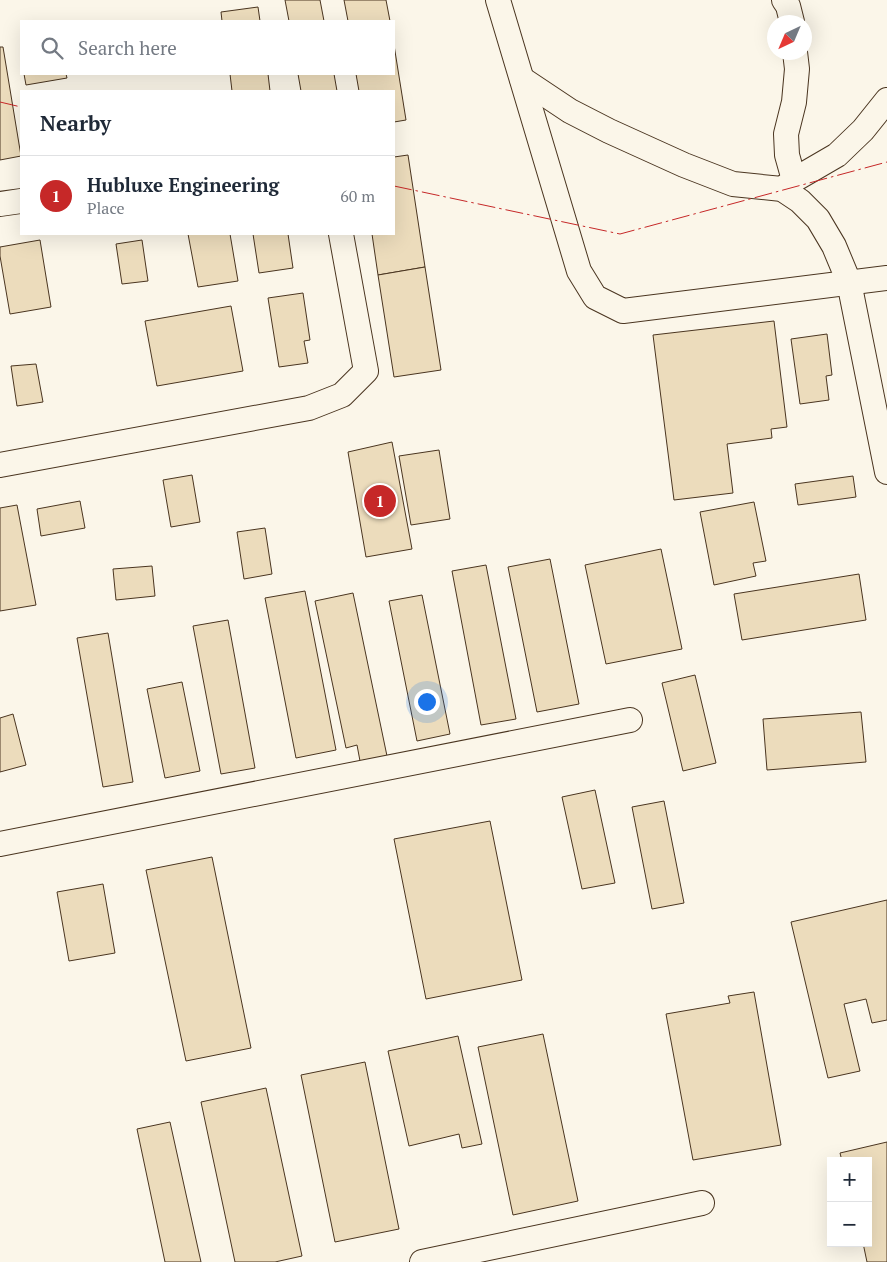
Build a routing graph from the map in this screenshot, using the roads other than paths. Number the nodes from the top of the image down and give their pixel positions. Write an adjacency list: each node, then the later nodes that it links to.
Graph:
1 (498, 0): 5 (street)
2 (784, 0): 3 (street)
3 (790, 15)
4 (796, 60): 7 (street)
5 (522, 79): 7 (street); 12 (street)
6 (887, 100): 7 (street)
7 (788, 184): 12 (street)
8 (20, 200): 9 (street)
9 (0, 204)
10 (341, 235): 13 (street)
11 (887, 278): 12 (street)
12 (849, 282): 14 (street)
13 (0, 465)
14 (887, 472)
15 (630, 720): 16 (street)
16 (0, 844)
17 (702, 1203): 18 (street)
18 (422, 1262)

